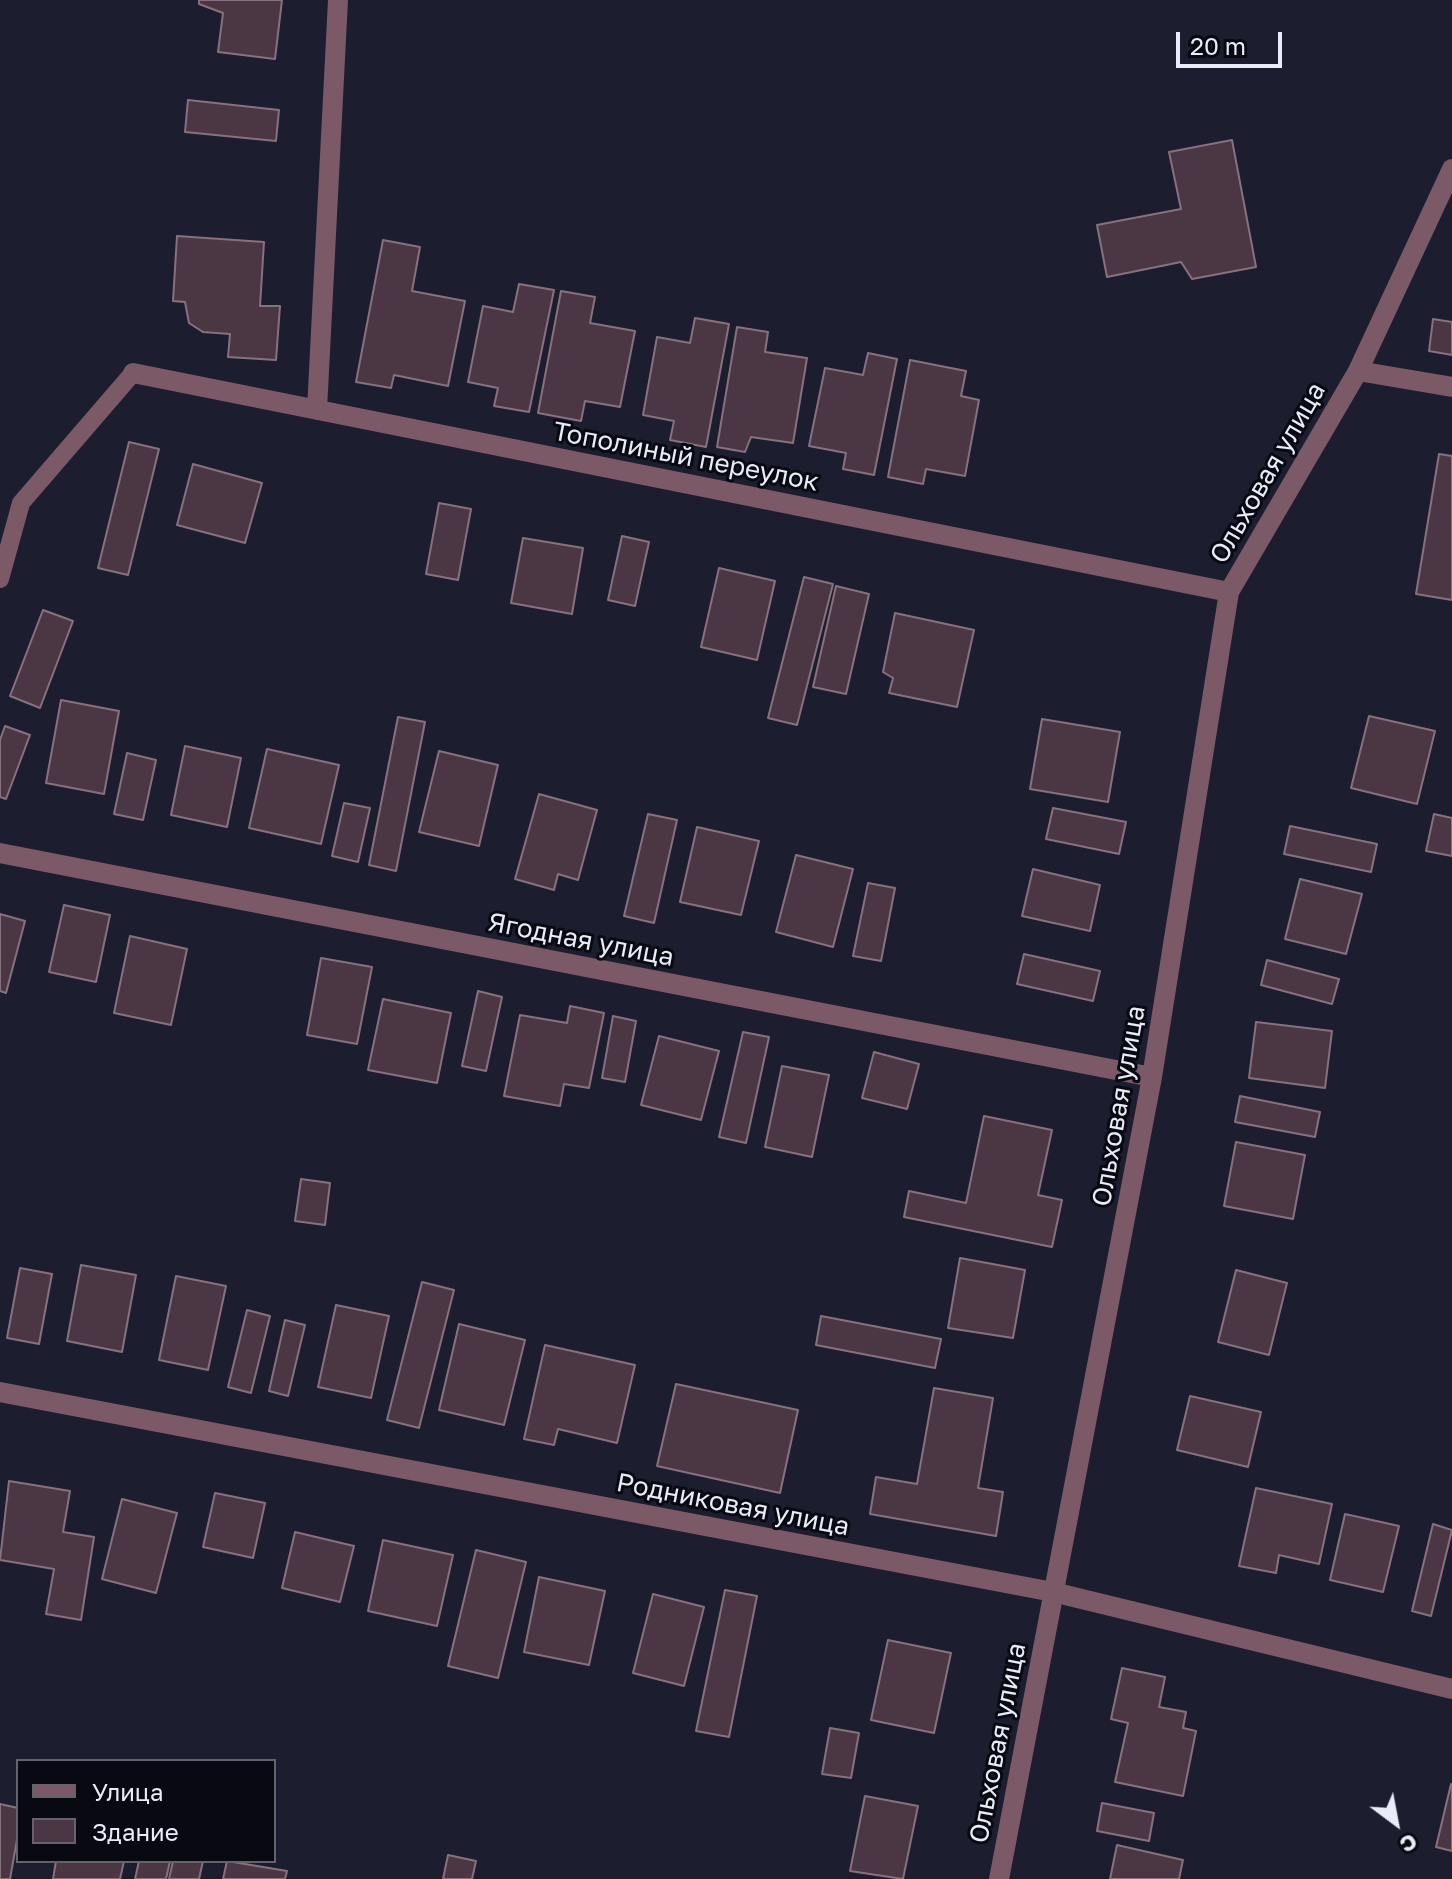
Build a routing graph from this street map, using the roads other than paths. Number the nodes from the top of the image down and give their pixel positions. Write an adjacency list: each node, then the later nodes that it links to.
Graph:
1 (338, 0): 6 (street)
2 (1452, 169): 3 (street, Ольховая улица)
3 (1358, 371): 5 (street); 8 (street, Ольховая улица)
4 (133, 373): 6 (street, Тополиный переулок); 7 (lane)
5 (1452, 387)
6 (317, 410): 8 (street, Тополиный переулок)
7 (0, 579)
8 (1229, 592): 10 (street, Ольховая улица)
9 (0, 853): 10 (street, Ягодная улица)
10 (1152, 1077): 12 (street, Ольховая улица)
11 (0, 1392): 12 (street, Родниковая улица)
12 (1053, 1592): 13 (street, Родниковая улица); 14 (street, Ольховая улица)
13 (1452, 1689)
14 (999, 1879)

